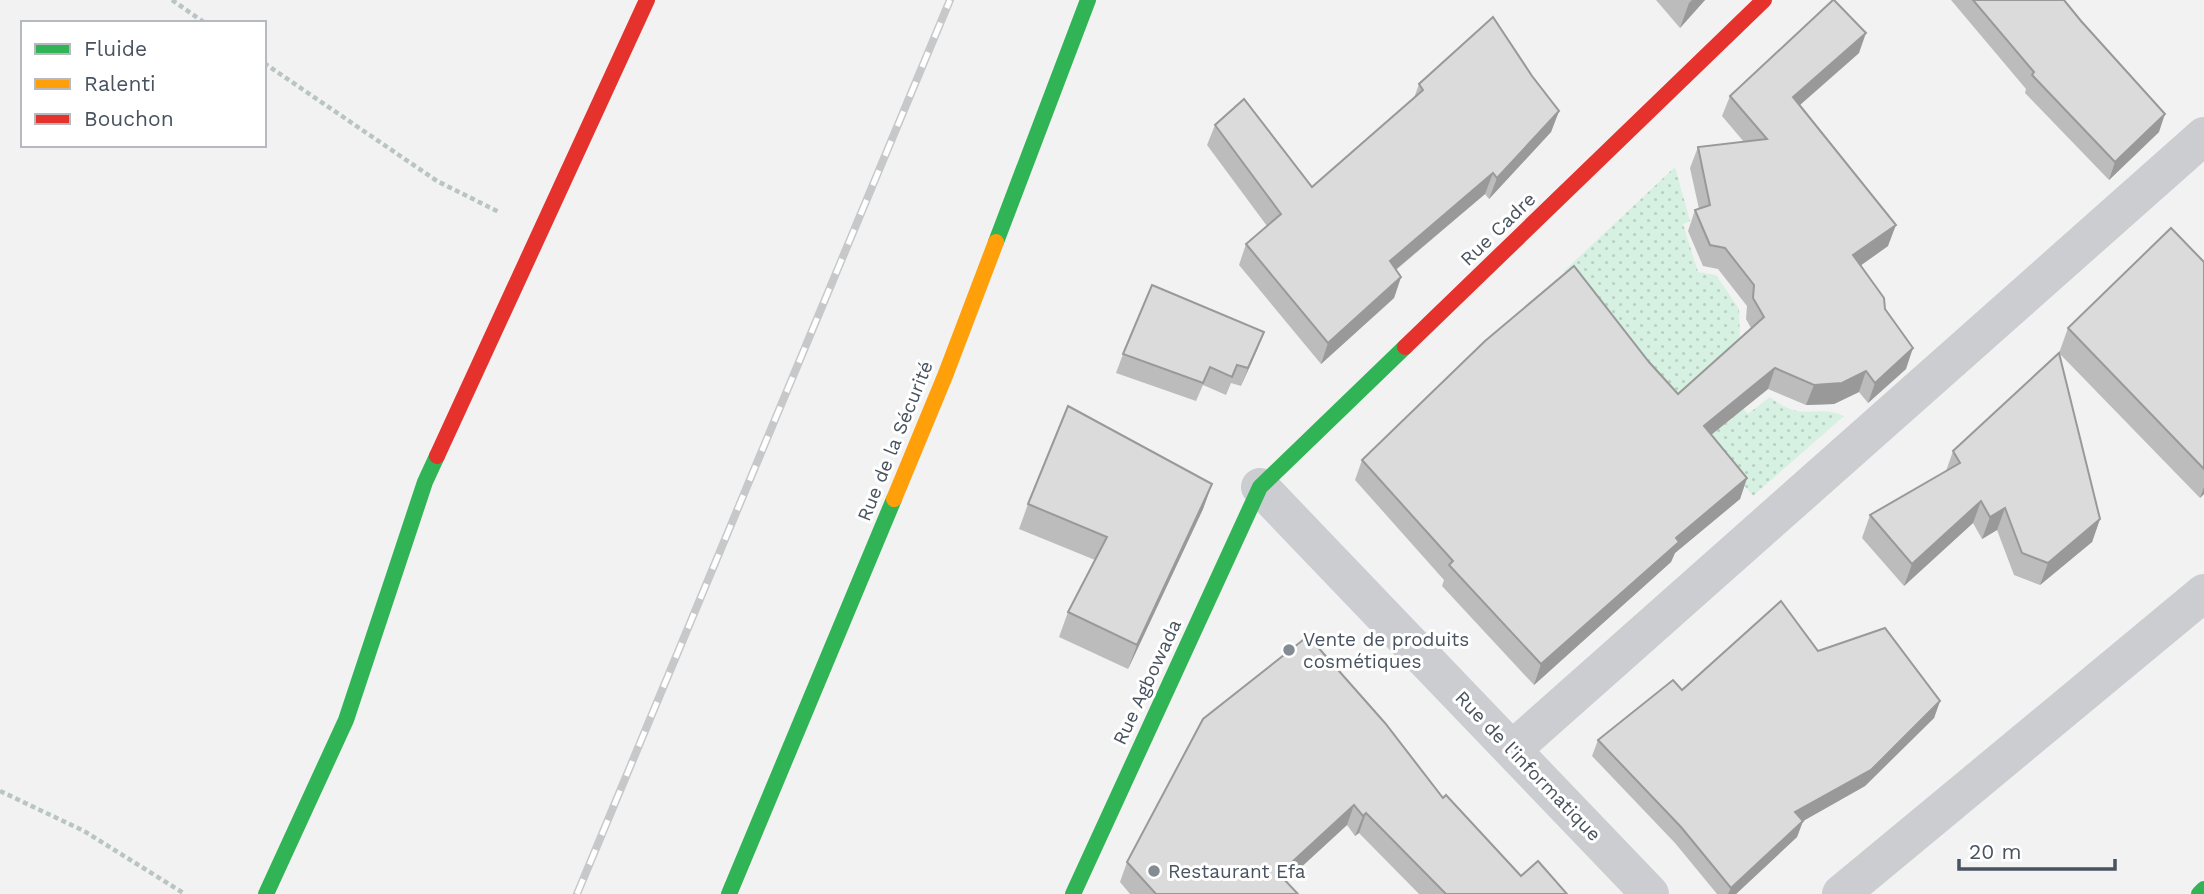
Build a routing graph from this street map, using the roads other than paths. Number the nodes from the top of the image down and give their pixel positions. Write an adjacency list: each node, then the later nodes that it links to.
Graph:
1 (647, 0): 9 (main road)
2 (1088, 0): 10 (main road, Rue de la Sécurité)
3 (1764, 0): 5 (main road, Rue Cadre)
4 (2204, 136): 7 (street)
5 (1259, 487): 7 (street, Rue de l'informatique); 11 (main road, Rue Agbowada)
6 (2204, 593): 13 (street)
7 (1513, 750): 12 (street, Rue de l'informatique)
8 (2204, 889): 14 (main road)
9 (266, 894)
10 (729, 894)
11 (1073, 894)
12 (1650, 894)
13 (1841, 894)
14 (2199, 894)

